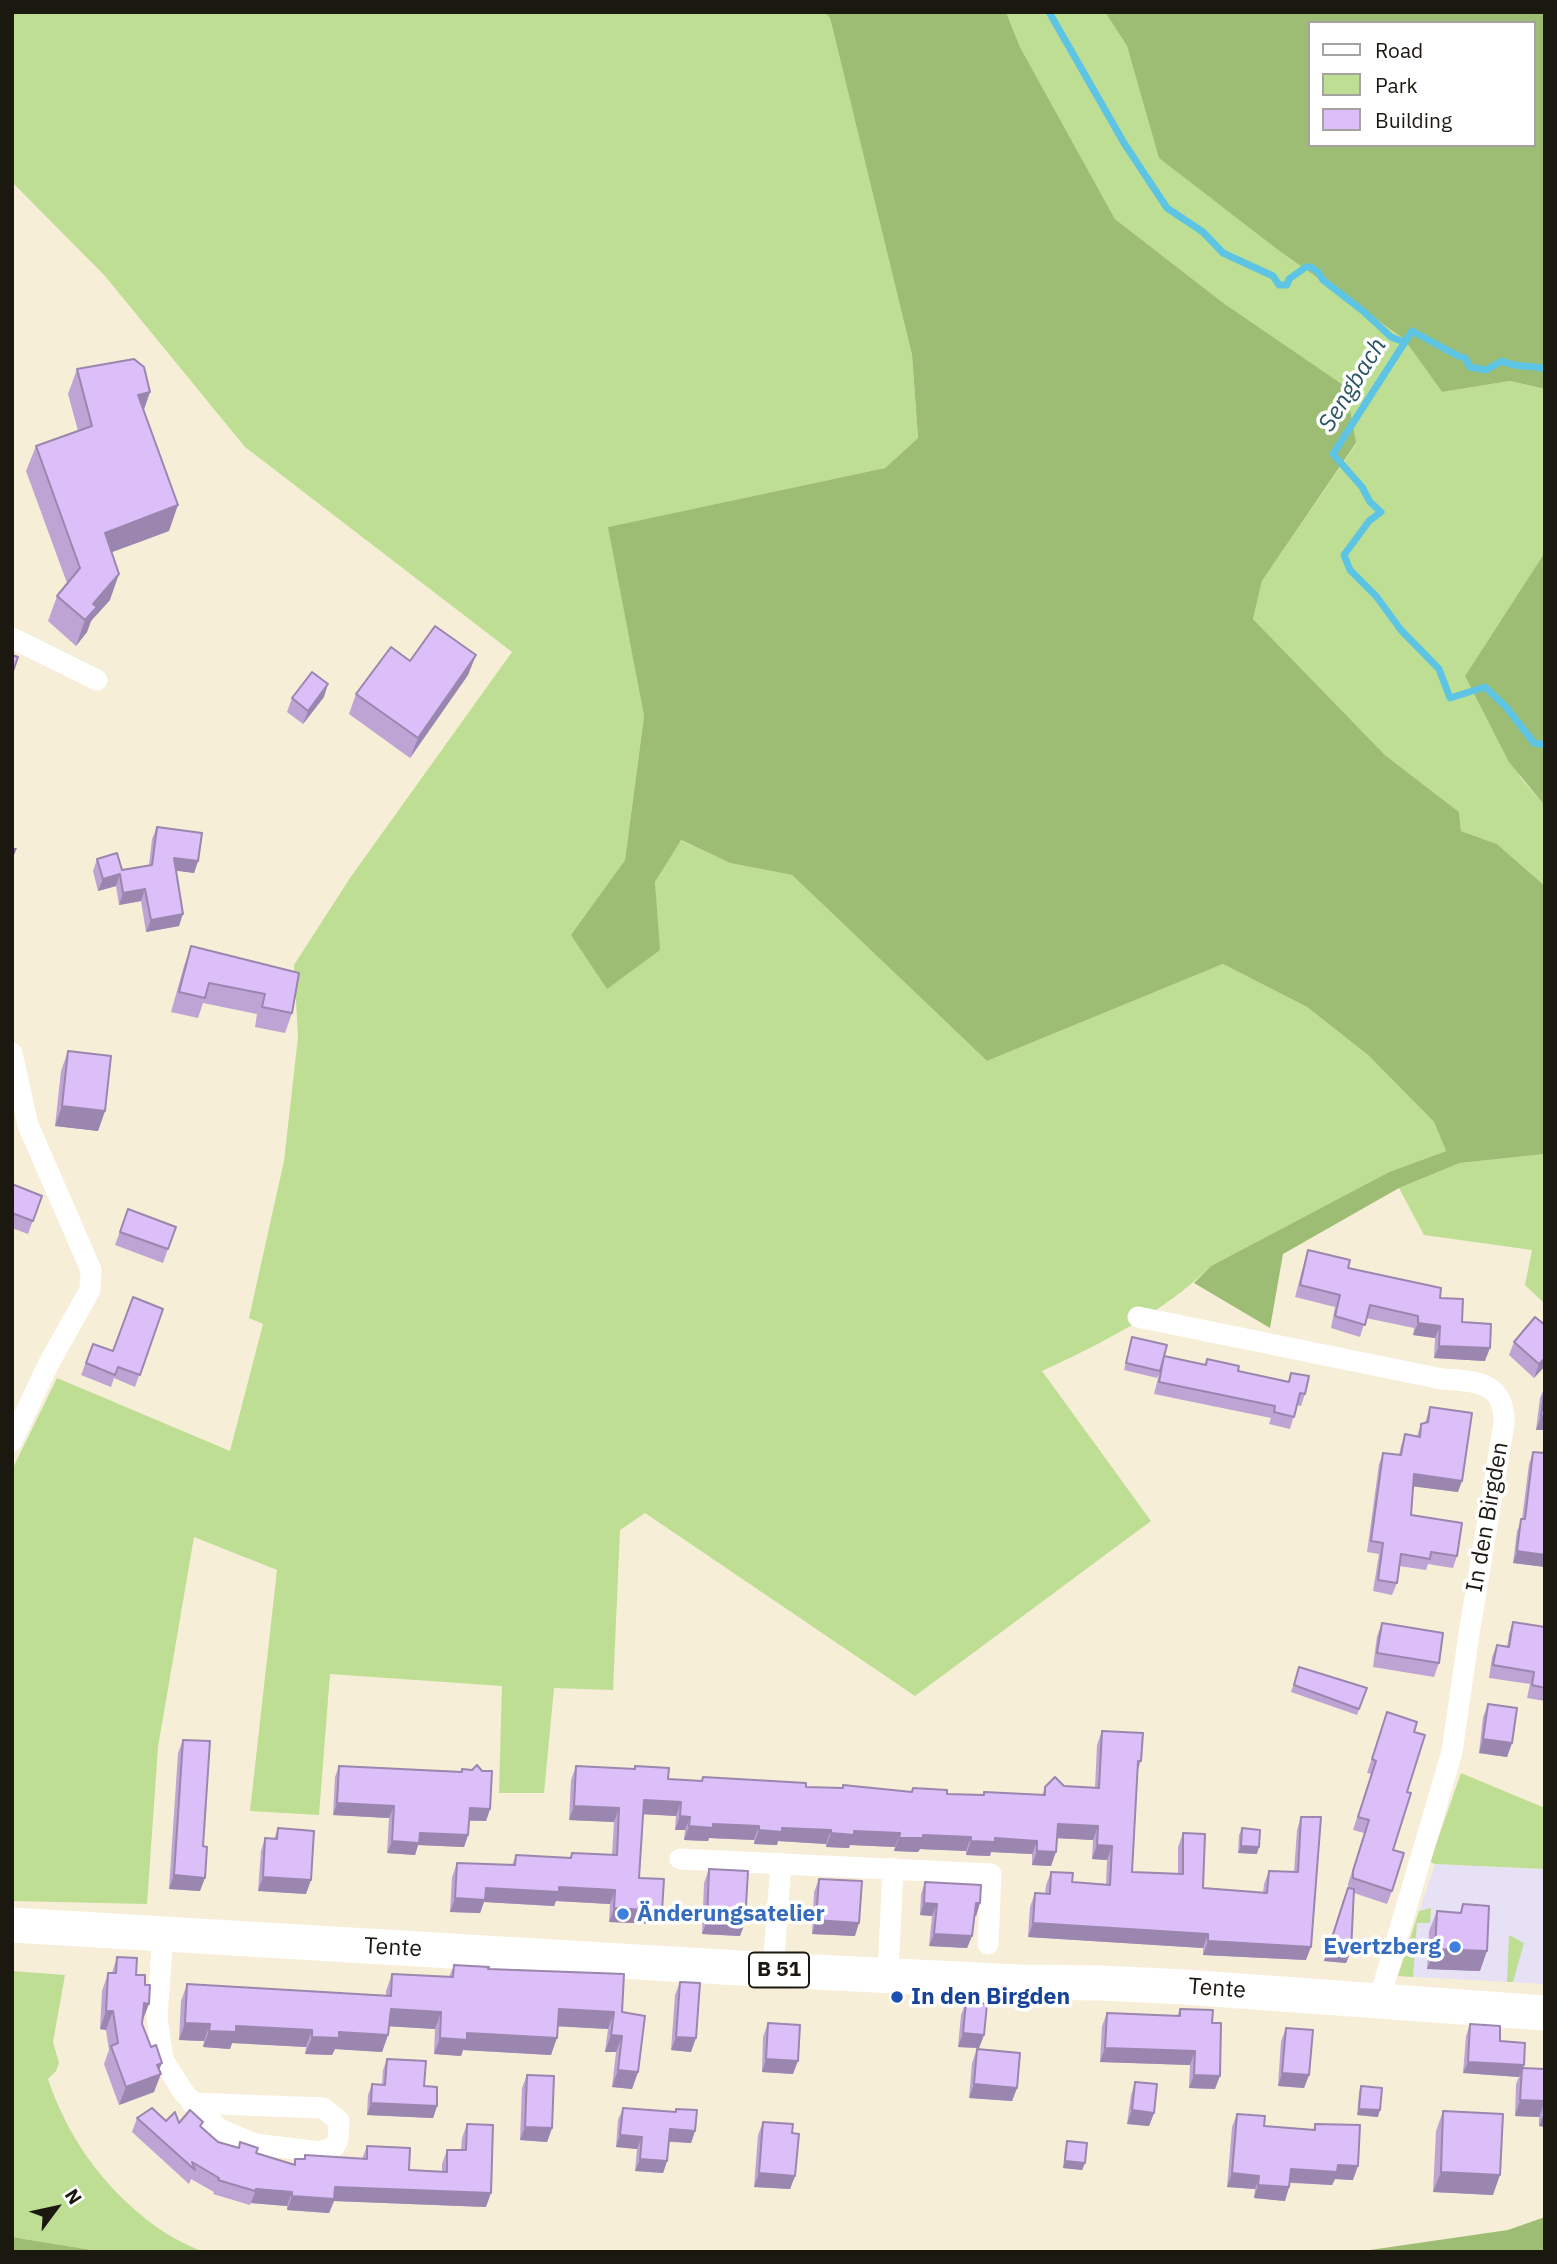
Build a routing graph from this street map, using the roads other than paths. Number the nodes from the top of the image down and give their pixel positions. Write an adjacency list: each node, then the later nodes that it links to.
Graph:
1 (12, 638): 2 (street)
2 (97, 680)
3 (12, 1052): 5 (street)
4 (1138, 1317): 14 (street, In den Birgden)
5 (12, 1441)
6 (680, 1859): 7 (street)
7 (781, 1863): 8 (street); 12 (street)
8 (892, 1868): 11 (street); 13 (street)
9 (12, 1925): 10 (main road, Tente / B 51)
10 (163, 1934): 12 (main road, Tente / B 51); 16 (street)
11 (988, 1944)
12 (773, 1970): 13 (main road, Tente / B 51)
13 (888, 1974): 14 (main road, Tente / B 51)
14 (1379, 2000): 15 (main road, Tente / B 51)
15 (1545, 2013)
16 (192, 2103): 16 (street)

